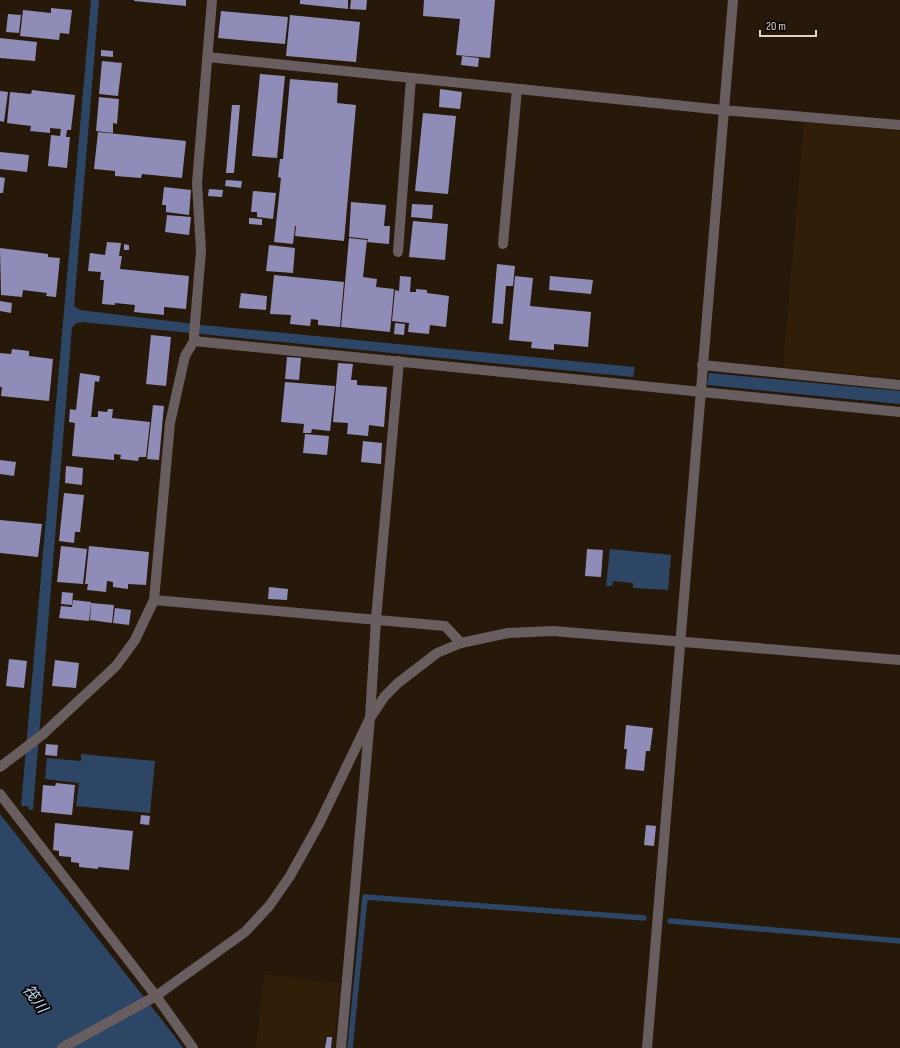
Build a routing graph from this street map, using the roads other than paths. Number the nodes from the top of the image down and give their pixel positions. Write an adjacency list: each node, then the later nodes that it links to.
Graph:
1 (212, 0): 3 (street)
2 (733, 0): 6 (street)
3 (208, 57): 4 (street); 10 (street)
4 (411, 78): 5 (street); 9 (street)
5 (517, 89): 6 (street); 8 (street)
6 (723, 110): 7 (street); 12 (street)
7 (900, 125)
8 (503, 244)
9 (398, 252)
10 (194, 338): 11 (street); 16 (street)
11 (399, 361): 14 (street); 17 (street)
12 (702, 366): 13 (street); 14 (street)
13 (900, 385)
14 (700, 392): 15 (street); 18 (street)
15 (900, 412)
16 (154, 600): 17 (street); 22 (street)
17 (376, 619): 19 (street); 21 (street)
18 (680, 641): 19 (street); 20 (street); 28 (street)
19 (461, 643): 21 (street)
20 (900, 660)
21 (370, 718): 24 (street); 27 (street)
22 (0, 767)
23 (0, 794): 24 (street)
24 (152, 998): 25 (street); 26 (street)
25 (62, 1048)
26 (193, 1048)
27 (340, 1048)
28 (647, 1048)

